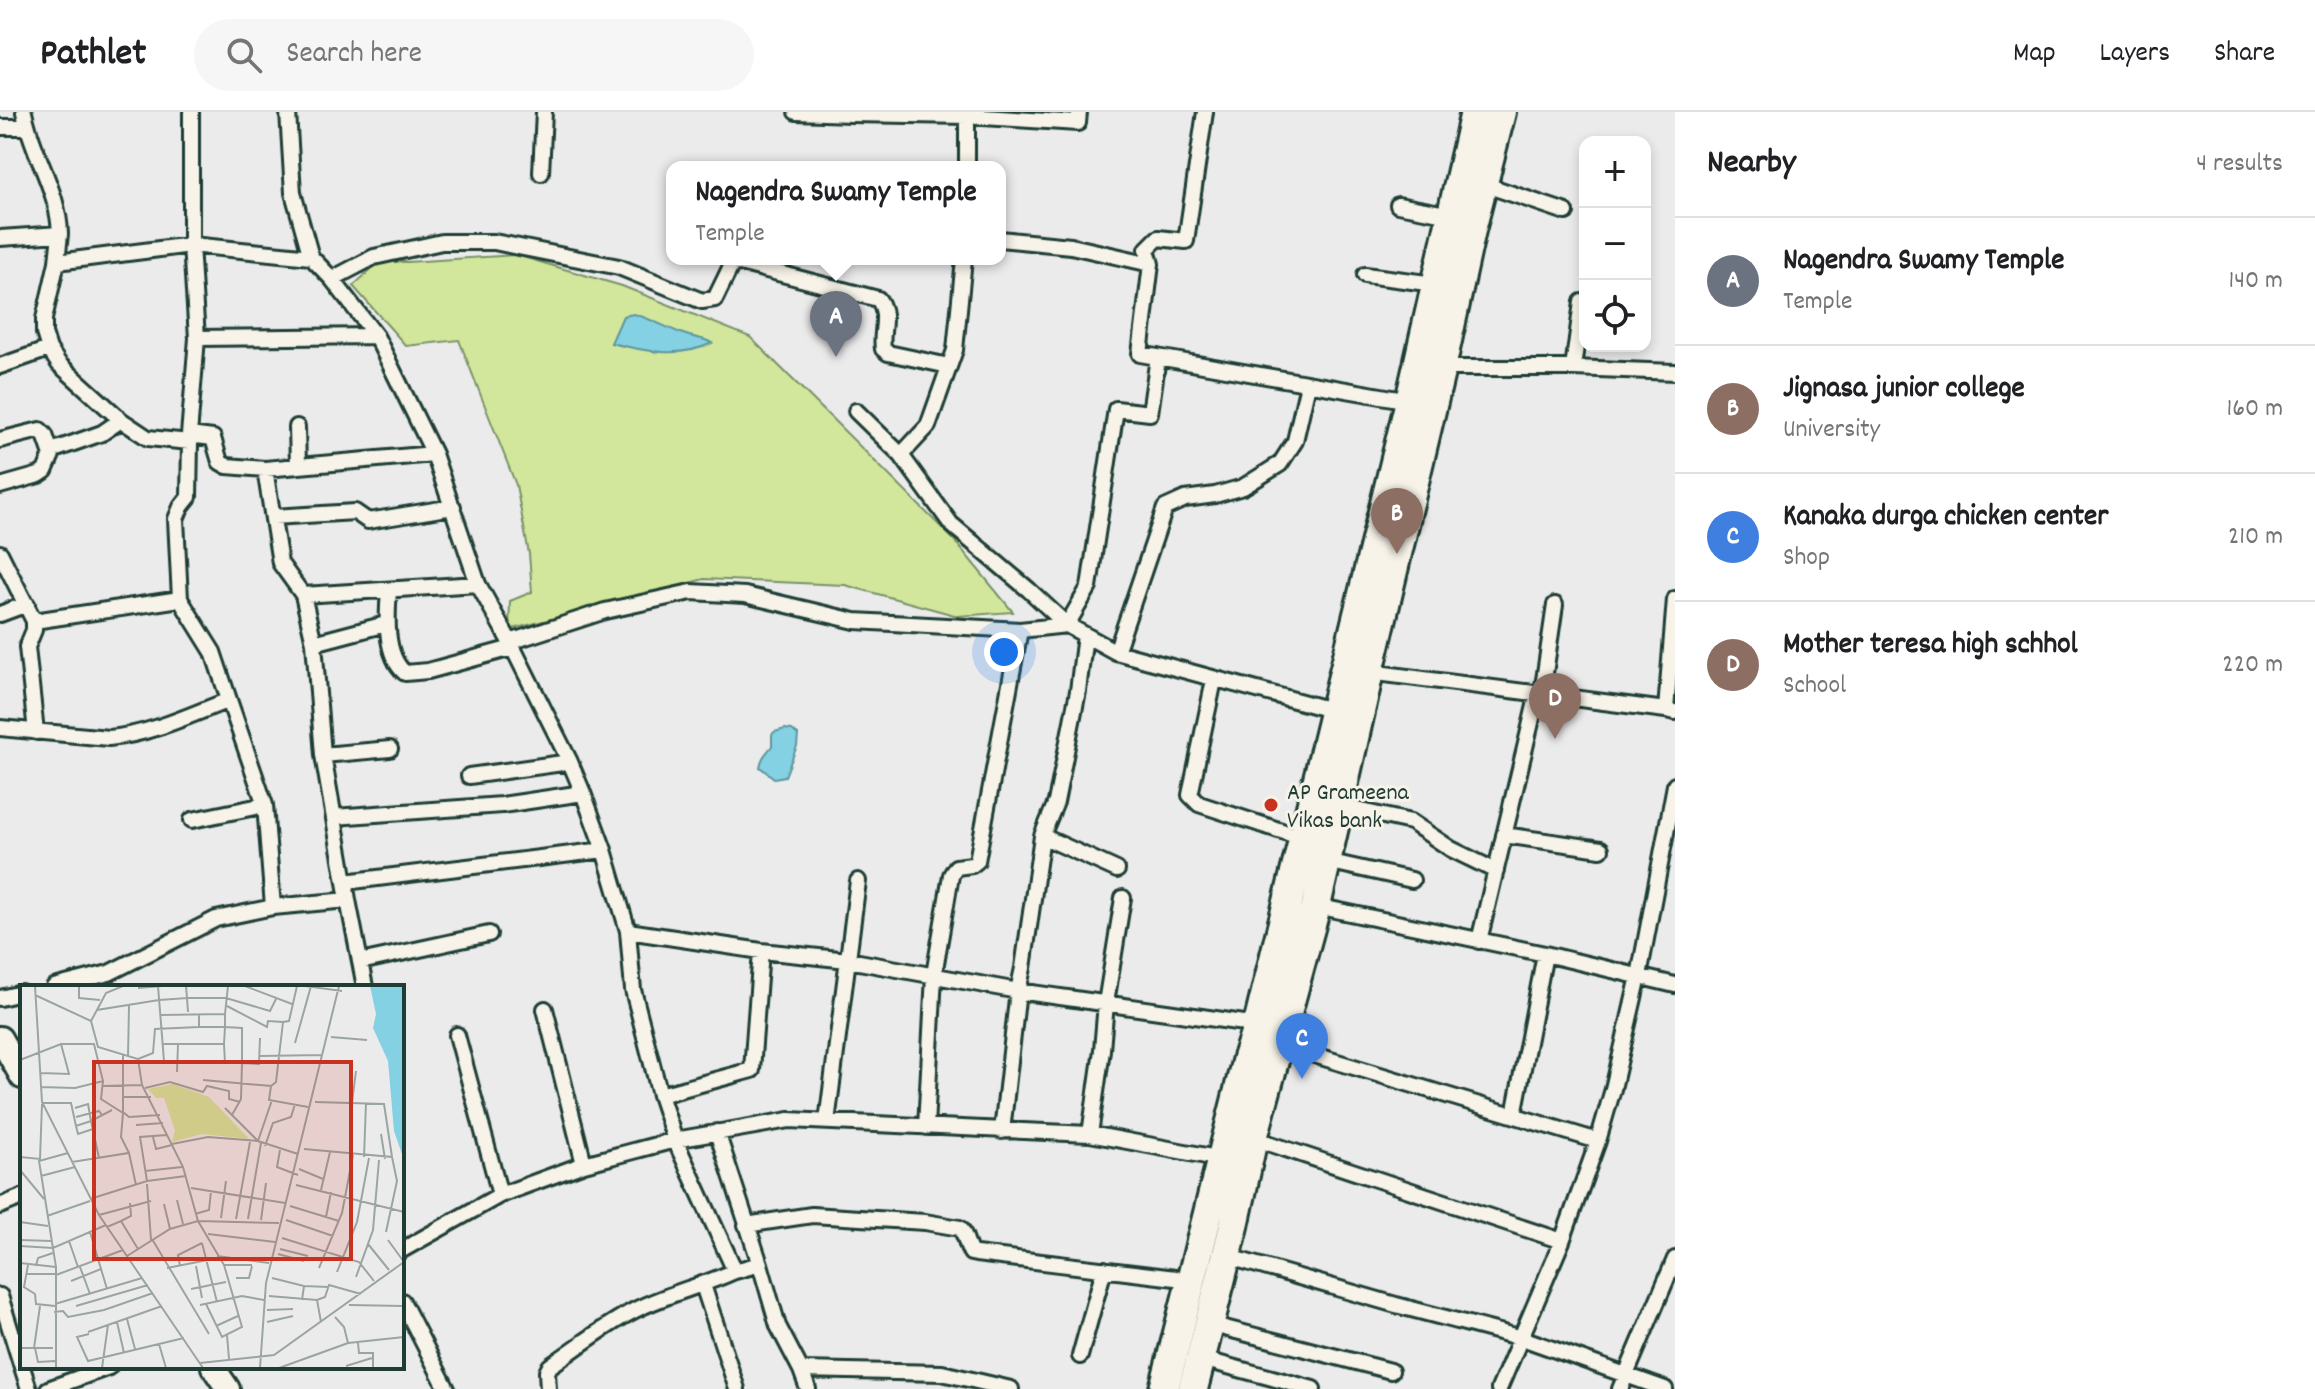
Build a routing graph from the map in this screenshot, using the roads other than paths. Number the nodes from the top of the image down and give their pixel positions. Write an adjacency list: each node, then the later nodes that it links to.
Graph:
1 (191, 112): 22 (street)
2 (288, 112): 23 (street)
3 (544, 112): 14 (street)
4 (796, 112): 9 (street)
5 (1079, 112): 10 (street)
6 (1205, 112): 25 (street)
7 (1475, 112): 18 (highway)
8 (1501, 112): 15 (highway)
9 (851, 113): 10 (street)
10 (967, 114): 13 (street)
11 (26, 120): 12 (street); 19 (street)
12 (0, 127)
13 (967, 161)
14 (541, 173)
15 (1483, 184): 17 (street); 39 (highway)
16 (1398, 205): 18 (street)
17 (1566, 212)
18 (1451, 215): 31 (highway)
19 (60, 234): 20 (street); 24 (street)
20 (0, 238)
21 (1006, 240): 25 (street)
22 (191, 245): 23 (street); 24 (street); 34 (street)
23 (311, 257): 30 (street)
24 (57, 262): 35 (street)
25 (1151, 264): 36 (street)
26 (731, 265): 30 (street)
27 (748, 265): 38 (street)
28 (963, 265): 38 (street)
29 (1365, 275): 31 (street)
30 (332, 279): 33 (street)
31 (1435, 284): 43 (highway)
32 (1579, 324): 40 (street)
33 (376, 336): 34 (street); 49 (street)
34 (197, 338): 47 (street)
35 (49, 349): 37 (street); 45 (street)
36 (1158, 357): 42 (street); 69 (street)
37 (0, 366)
38 (949, 366): 51 (street)
39 (1441, 368): 40 (street); 57 (highway)
40 (1573, 368): 41 (street)
41 (1675, 372)
42 (1308, 384): 43 (street); 74 (street)
43 (1410, 401): 57 (highway)
44 (856, 411): 51 (street)
45 (121, 420): 47 (street); 50 (street)
46 (297, 427): 52 (street)
47 (189, 438): 53 (street); 62 (street)
48 (0, 440): 50 (street)
49 (434, 454): 52 (street); 55 (street)
50 (52, 455): 54 (street)
51 (901, 455): 69 (street)
52 (298, 466): 53 (street)
53 (265, 469): 56 (street)
54 (0, 486)
55 (453, 507): 56 (street); 59 (street)
56 (273, 517): 61 (street)
57 (1386, 551): 75 (highway); 79 (highway)
58 (0, 553): 64 (street)
59 (478, 584): 60 (street); 73 (street)
60 (389, 590): 61 (street); 68 (street)
61 (303, 595): 72 (street)
62 (180, 599): 67 (street); 78 (street)
63 (1675, 599): 80 (street)
64 (27, 604): 66 (street); 67 (street)
65 (1555, 605): 77 (street)
66 (0, 614)
67 (34, 621): 82 (street)
68 (386, 624): 72 (street); 73 (street)
69 (1067, 625): 70 (street); 71 (street)
70 (1020, 630): 73 (street); 114 (street)
71 (1085, 635): 74 (street); 94 (street)
72 (314, 643): 84 (street)
73 (511, 645): 85 (street)
74 (1116, 652): 76 (street)
75 (1369, 672): 77 (street); 90 (highway)
76 (1214, 680): 79 (street); 95 (street)
77 (1540, 694): 80 (street); 93 (street)
78 (229, 700): 82 (street); 89 (street)
79 (1335, 711): 95 (highway)
80 (1670, 711)
81 (0, 728): 82 (street)
82 (36, 732)
83 (390, 749): 84 (street)
84 (323, 755): 91 (street)
85 (570, 762): 86 (street); 88 (street)
86 (469, 776)
87 (1675, 785): 115 (street)
88 (583, 793): 91 (street); 97 (street)
89 (265, 805): 92 (street); 106 (street)
90 (1338, 806): 95 (highway); 99 (street)
91 (334, 817): 102 (street)
92 (192, 820)
93 (1504, 835): 96 (street); 99 (street)
94 (1042, 836): 98 (street); 119 (street)
95 (1320, 848): 100 (street); 105 (highway); 125 (highway)
96 (1601, 849)
97 (604, 850): 102 (street); 107 (street)
98 (1117, 870)
99 (1496, 871): 109 (street)
100 (1412, 880)
101 (858, 881): 112 (street)
102 (345, 882): 104 (street)
103 (1123, 898): 122 (street)
104 (348, 900): 106 (street); 113 (street)
105 (1316, 906): 109 (street); 125 (highway)
106 (273, 907): 116 (street)
107 (628, 931): 110 (street); 128 (street)
108 (489, 934): 113 (street)
109 (1479, 941): 111 (street)
110 (761, 951): 112 (street); 128 (street)
111 (1545, 954): 115 (street); 129 (street)
112 (848, 960): 114 (street); 130 (street)
113 (360, 962): 117 (street)
114 (934, 975): 119 (street); 131 (street)
115 (1639, 976): 118 (street); 137 (street)
116 (62, 985)
117 (365, 985)
118 (1675, 985)
119 (1018, 991): 122 (street); 132 (street)
120 (20, 993): 121 (street)
121 (0, 998)
122 (1106, 1003): 125 (street); 134 (street)
123 (545, 1009): 139 (street)
124 (457, 1035): 140 (street)
125 (1268, 1035): 129 (street); 135 (highway); 138 (highway)
126 (0, 1038): 127 (street)
127 (20, 1073)
128 (660, 1095): 136 (street)
129 (1514, 1115): 137 (street)
130 (827, 1122): 131 (street); 133 (street)
131 (926, 1127): 132 (street)
132 (1002, 1131): 134 (street)
133 (717, 1132): 136 (street); 143 (street)
134 (1090, 1134): 138 (street)
135 (1253, 1138): 144 (street); 146 (highway)
136 (675, 1140): 139 (street); 150 (street)
137 (1598, 1141): 144 (street)
138 (1222, 1159): 151 (highway)
139 (584, 1164): 140 (street)
140 (500, 1195): 145 (street)
141 (20, 1198): 142 (street)
142 (0, 1206)
143 (746, 1225): 148 (street); 149 (street)
144 (1562, 1241): 156 (street)
145 (404, 1249)
146 (1226, 1256): 155 (highway); 156 (street)
147 (1675, 1259): 163 (street)
148 (760, 1264): 150 (street); 164 (street)
149 (1104, 1269): 151 (street); 157 (street)
150 (735, 1271): 152 (street)
151 (1192, 1280): 172 (highway)
152 (703, 1285): 169 (street); 170 (street)
153 (0, 1296): 159 (street)
154 (404, 1305): 168 (street)
155 (1209, 1324): 158 (highway); 162 (street)
156 (1522, 1338): 163 (street); 175 (street)
157 (1080, 1356)
158 (1202, 1359): 165 (street); 173 (highway)
159 (20, 1361)
160 (23, 1369): 166 (street)
161 (103, 1369): 167 (street)
162 (1391, 1371)
163 (1623, 1382): 176 (street)
164 (803, 1383): 171 (street)
165 (1296, 1387): 174 (street)
166 (29, 1389)
167 (48, 1389)
168 (447, 1389)
169 (548, 1389)
170 (737, 1389)
171 (1011, 1389)
172 (1164, 1389)
173 (1193, 1389)
174 (1313, 1389)
175 (1499, 1389)
176 (1665, 1389)

